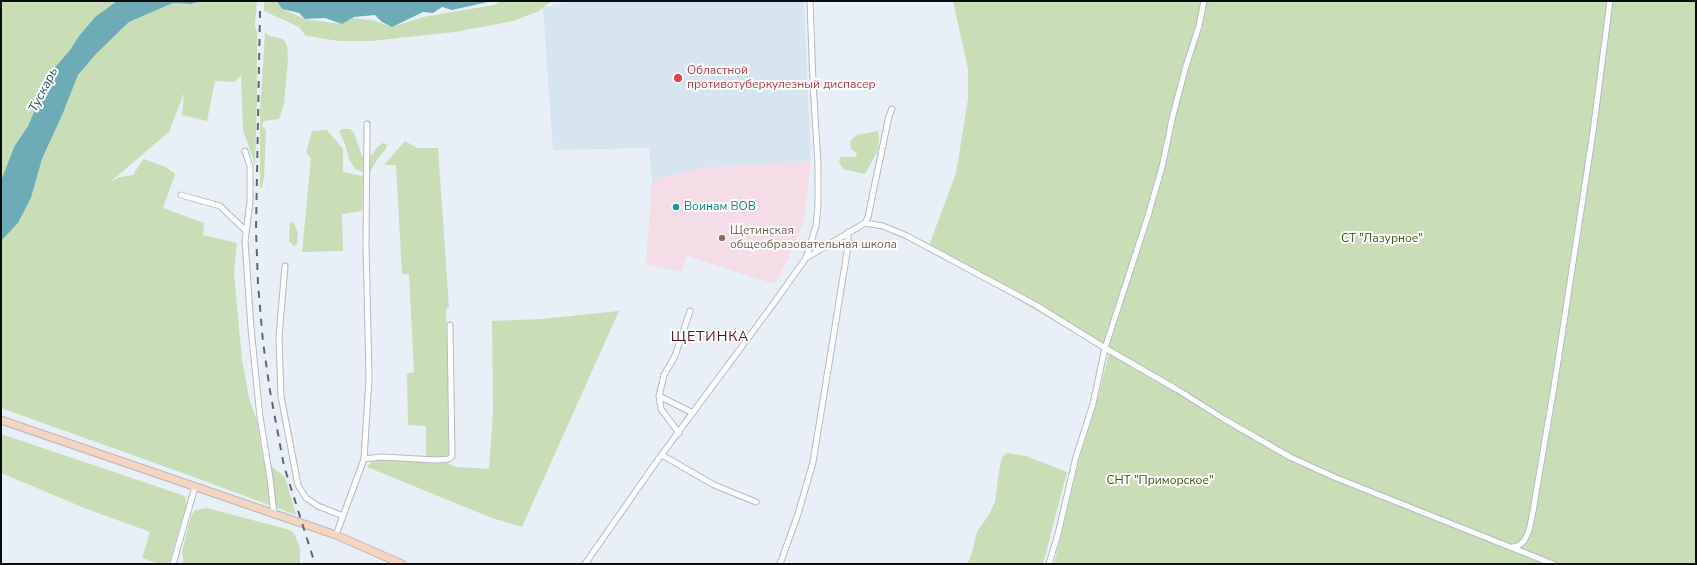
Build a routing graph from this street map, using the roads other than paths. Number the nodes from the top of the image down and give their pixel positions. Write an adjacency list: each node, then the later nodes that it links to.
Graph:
1 (810, 1): 11 (street)
2 (1204, 1): 15 (street)
3 (1610, 1): 27 (street)
4 (892, 109): 8 (street)
5 (367, 124): 21 (street)
6 (245, 151): 9 (street)
7 (181, 195): 9 (street)
8 (865, 223): 10 (street); 15 (street)
9 (246, 231): 24 (street)
10 (848, 232): 11 (street); 31 (street)
11 (806, 258): 17 (street)
12 (285, 266): 25 (street)
13 (690, 312): 16 (street)
14 (450, 325): 21 (street)
15 (1106, 348): 27 (street); 32 (street)
16 (659, 396): 17 (street); 19 (street)
17 (693, 413): 19 (street)
18 (1, 420): 22 (main road)
19 (679, 432): 20 (street)
20 (662, 455): 23 (street); 30 (street)
21 (364, 459): 25 (street)
22 (195, 487): 24 (main road); 28 (street)
23 (756, 502)
24 (274, 515): 26 (main road)
25 (343, 516): 26 (street)
26 (336, 536): 29 (main road)
27 (1512, 547): 33 (street)
28 (173, 564)
29 (402, 564)
30 (586, 564)
31 (780, 564)
32 (1049, 564)
33 (1554, 564)

